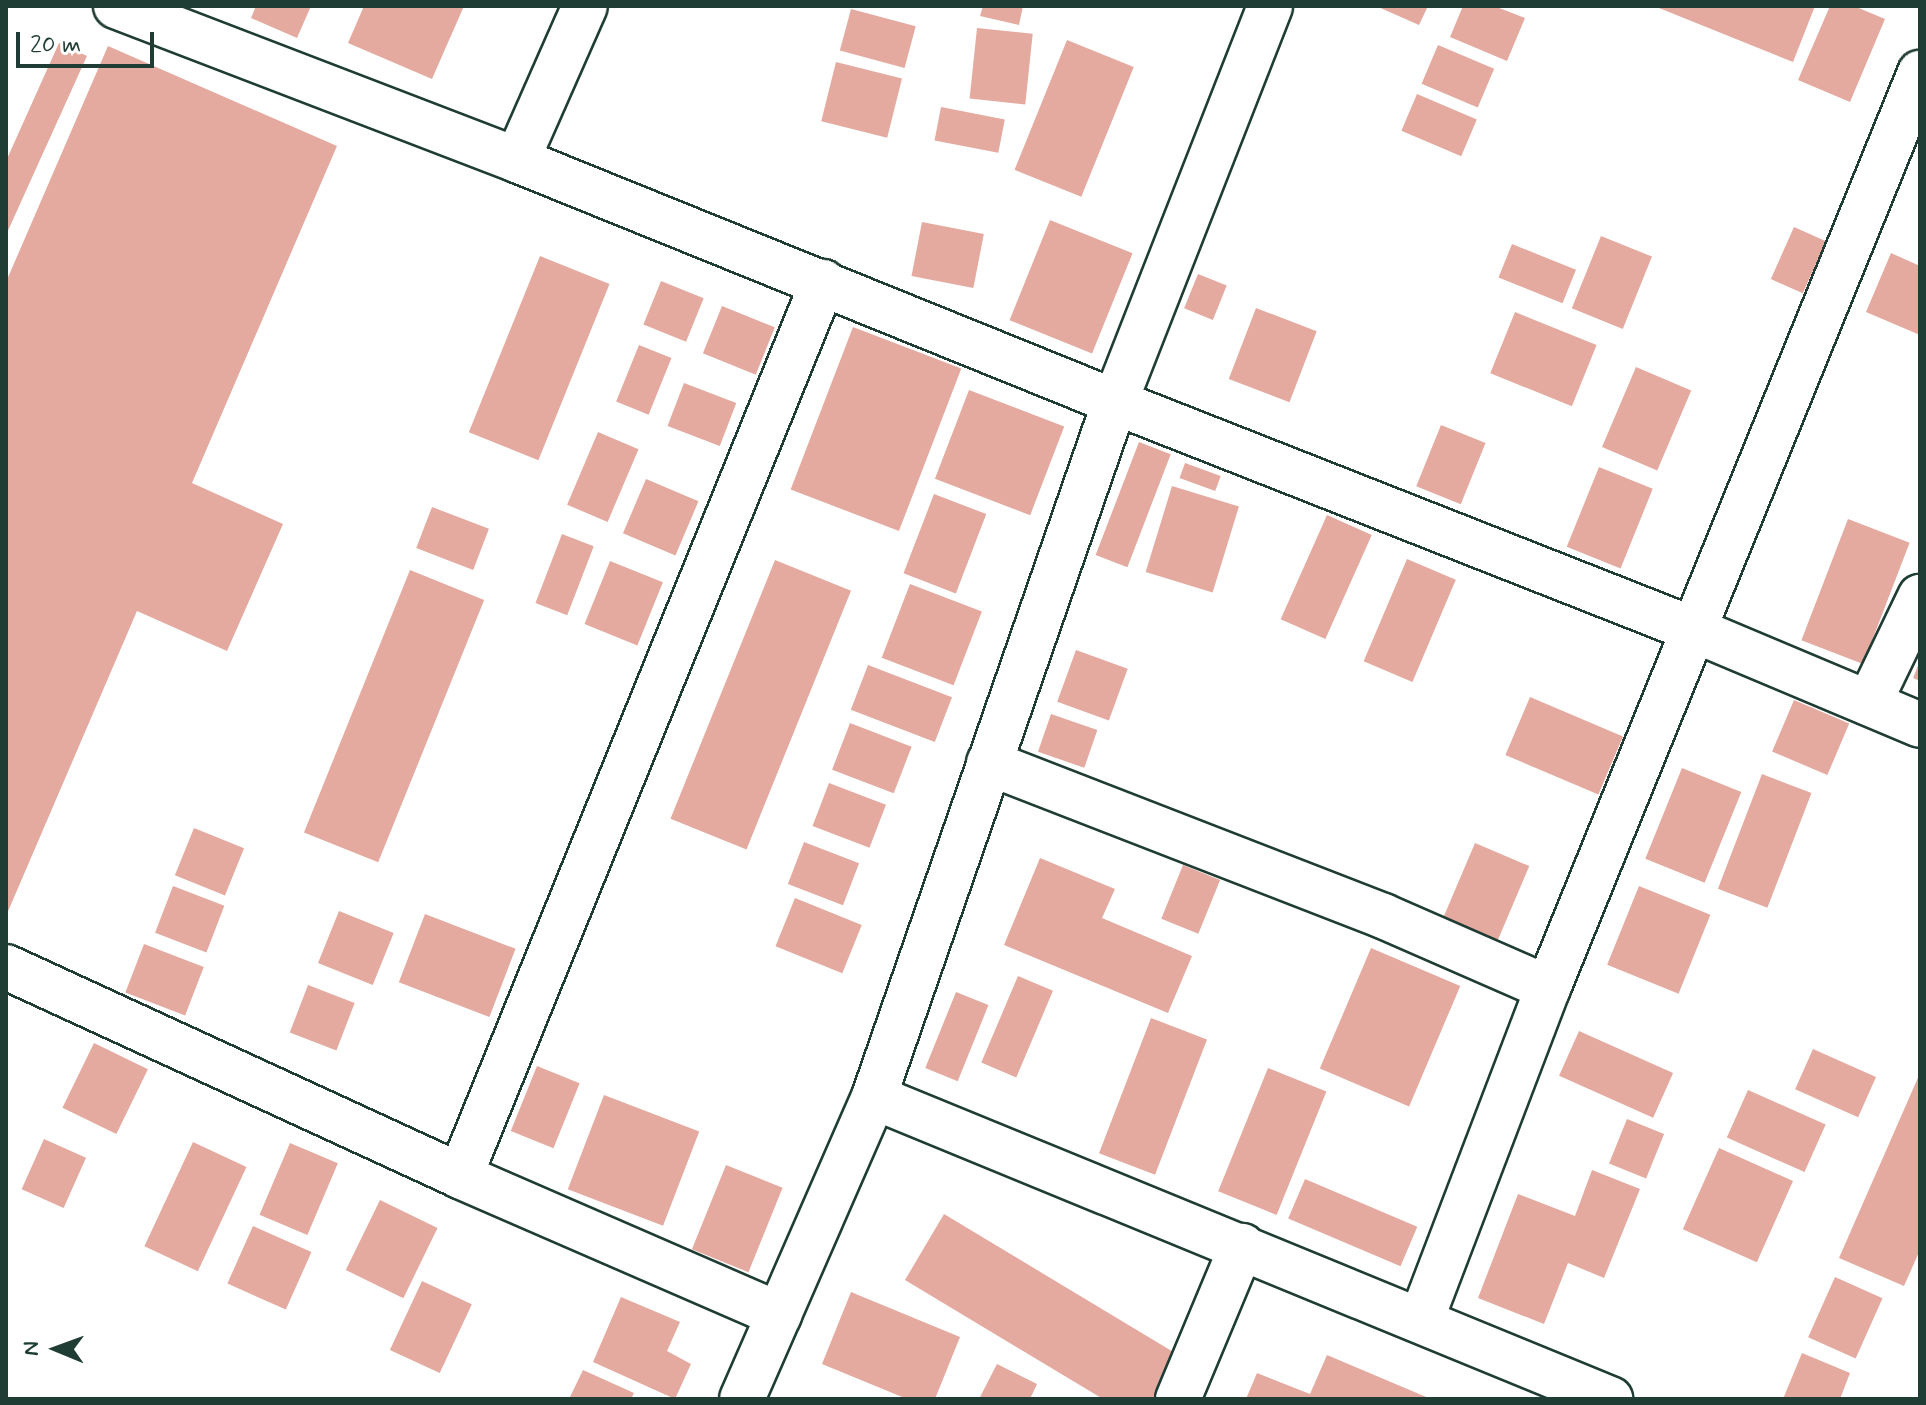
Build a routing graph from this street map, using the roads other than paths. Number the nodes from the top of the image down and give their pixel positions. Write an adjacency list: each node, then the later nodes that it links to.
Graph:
1 (116, 6): 5 (street)
2 (585, 6): 5 (street)
3 (1270, 6): 7 (street)
4 (1920, 73): 9 (street)
5 (517, 160): 6 (street)
6 (823, 282): 7 (street); 16 (street)
7 (1115, 402): 9 (street); 12 (street)
8 (1920, 597): 10 (street)
9 (1692, 629): 10 (street); 14 (street)
10 (1869, 703): 11 (street)
11 (1920, 725)
12 (989, 763): 14 (street); 15 (street)
13 (6, 967): 16 (street)
14 (1548, 988): 19 (street)
15 (874, 1097): 17 (street); 18 (street)
16 (460, 1176): 18 (street)
17 (1242, 1246): 19 (street); 22 (street)
18 (779, 1315): 21 (street)
19 (1421, 1320): 20 (street)
20 (1581, 1394)
21 (742, 1399)
22 (1178, 1399)

